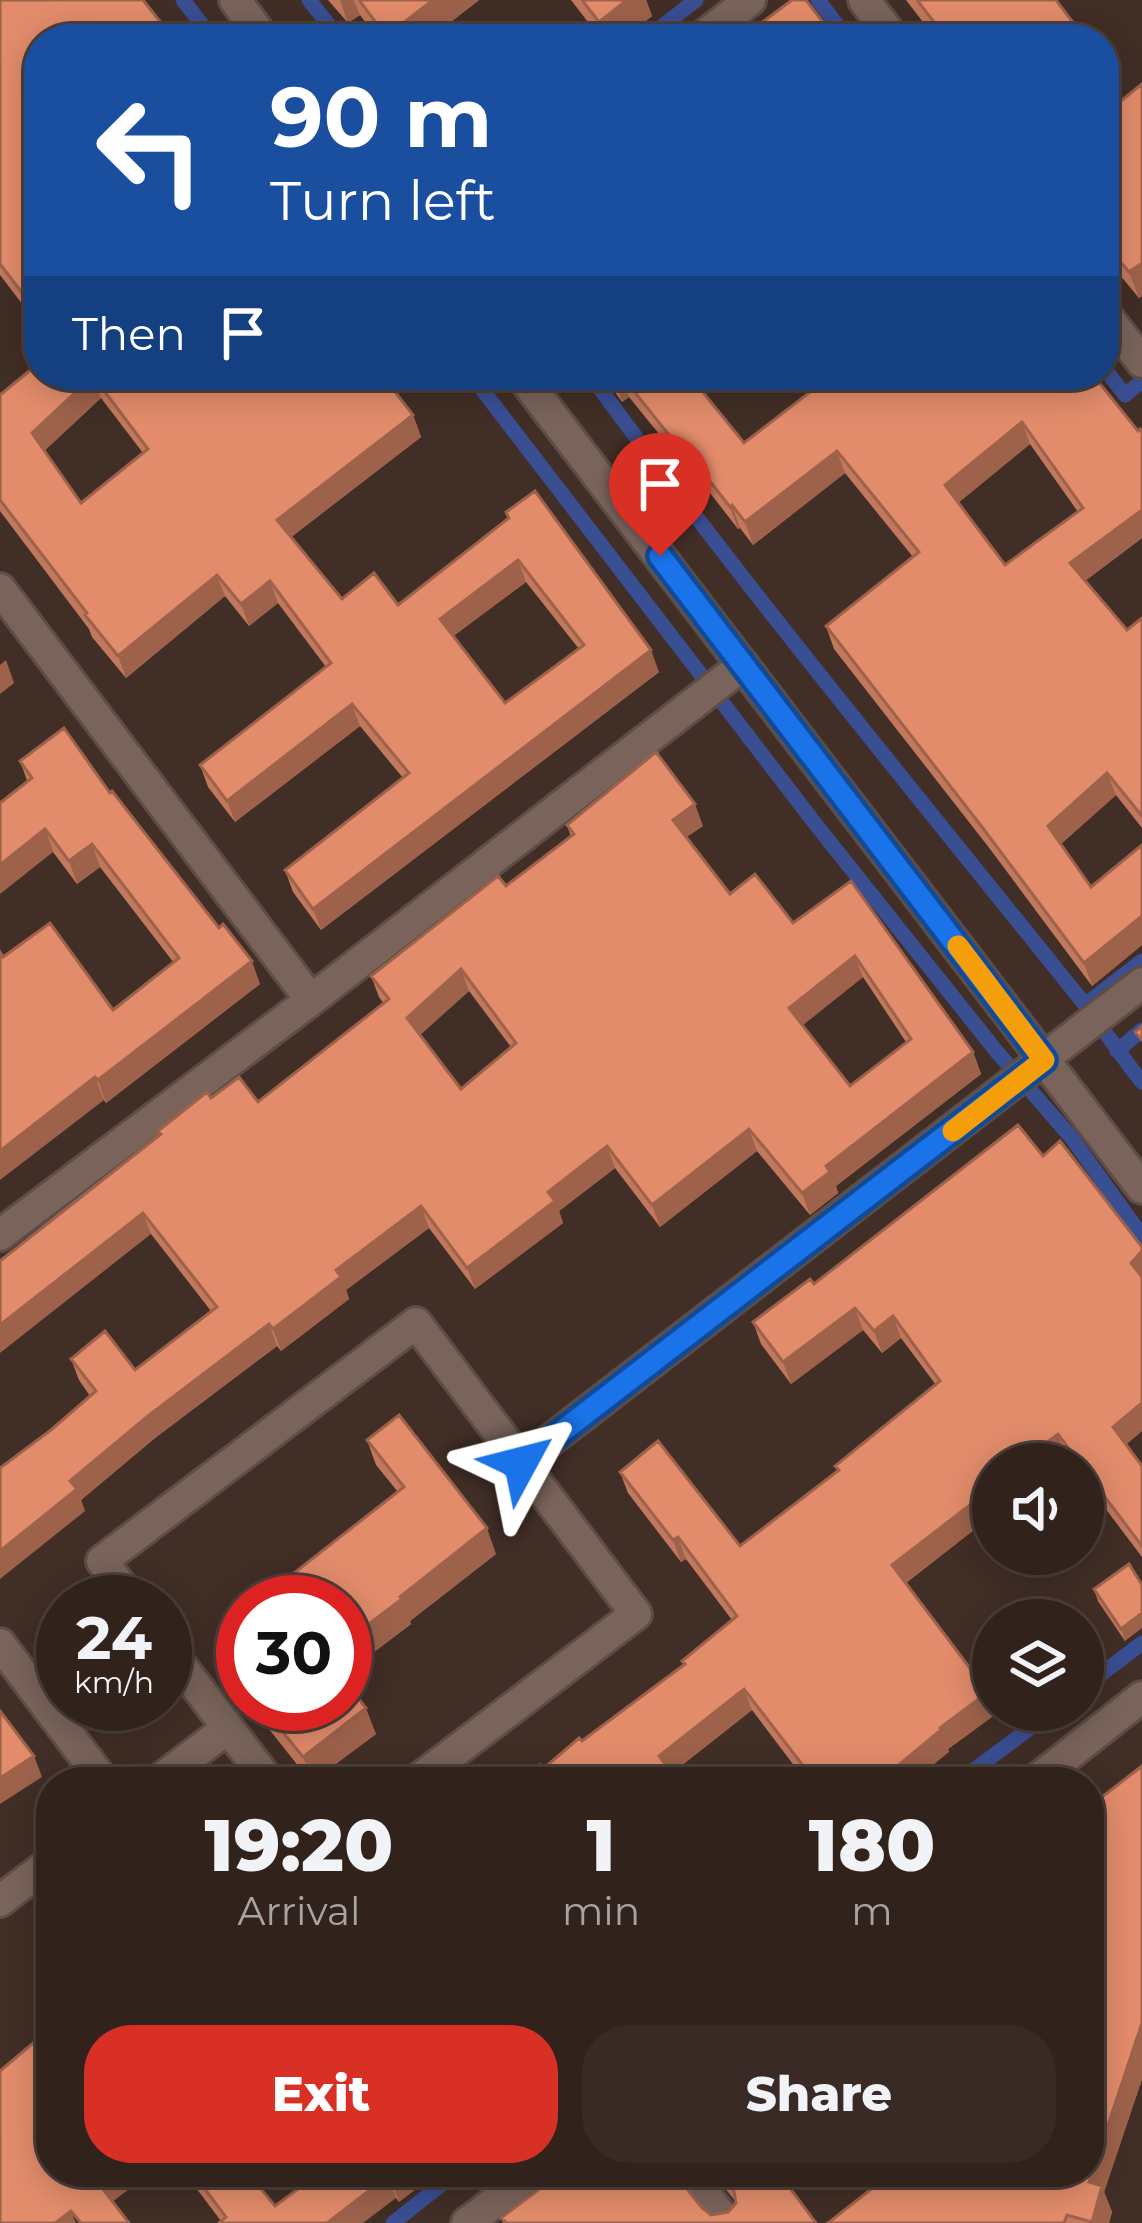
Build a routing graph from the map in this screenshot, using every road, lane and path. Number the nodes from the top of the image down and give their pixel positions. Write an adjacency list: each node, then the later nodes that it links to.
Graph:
1 (750, 0): 3 (street)
2 (864, 0): 4 (street)
3 (719, 24)
4 (882, 24)
5 (1119, 331): 6 (street)
6 (1141, 357)
7 (532, 390): 9 (street)
8 (0, 589): 11 (street)
9 (743, 665): 11 (street); 12 (street)
10 (1142, 983): 12 (street)
11 (310, 1000): 14 (street)
12 (1044, 1060): 13 (street); 15 (street)
13 (1142, 1188)
14 (0, 1235)
15 (521, 1463): 16 (street); 26 (street)
16 (113, 1575)
17 (0, 1644): 23 (street)
18 (192, 1681): 20 (street)
19 (1142, 1697): 27 (street)
20 (216, 1712)
21 (224, 1731): 24 (street)
22 (230, 1731): 25 (street)
23 (93, 1767)
24 (177, 1767)
25 (258, 1767)
26 (435, 1767)
27 (1053, 1767)
28 (36, 1873): 29 (street)
29 (0, 1901)
30 (514, 2187): 32 (street)
31 (699, 2187): 33 (street)
32 (466, 2223)
33 (727, 2223)

